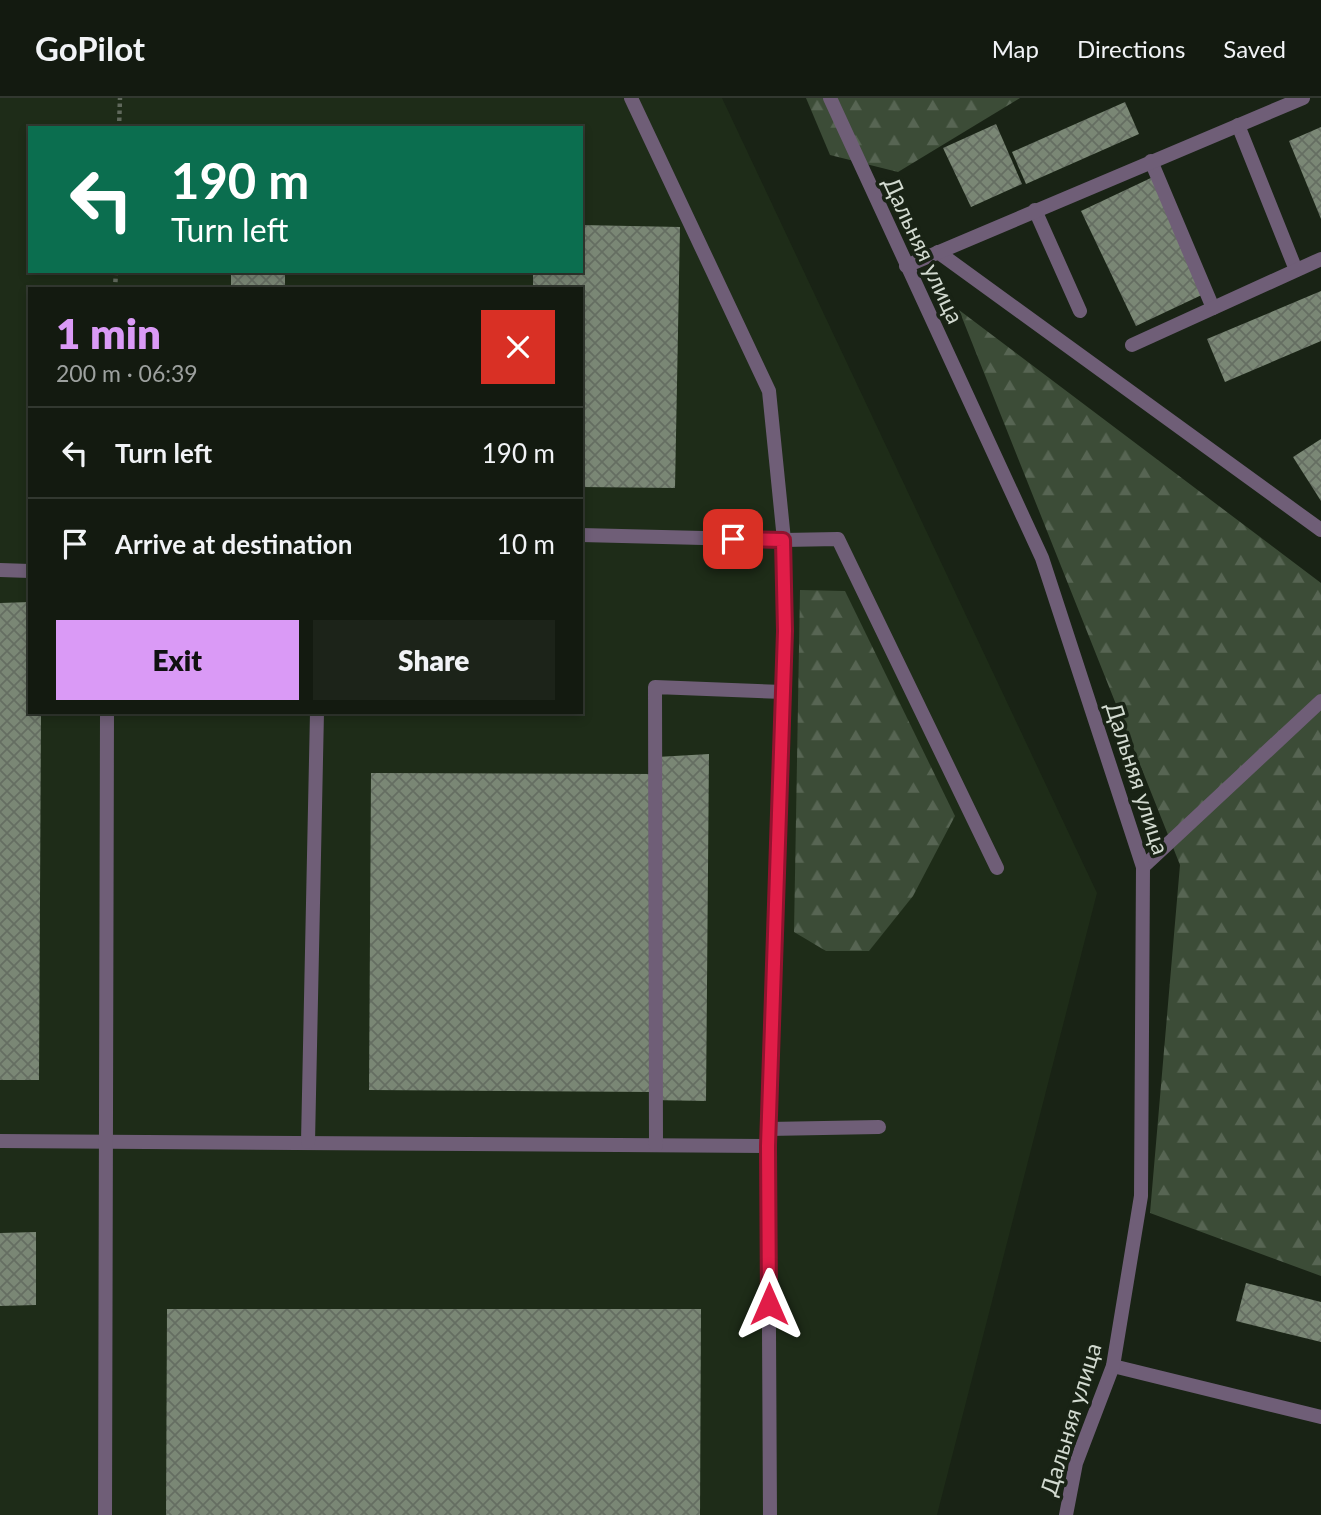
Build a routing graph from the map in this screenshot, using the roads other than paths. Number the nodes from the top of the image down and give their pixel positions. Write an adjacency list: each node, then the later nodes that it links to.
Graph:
1 (631, 98): 16 (street)
2 (830, 98): 9 (street, Дальняя улица)
3 (1303, 98): 4 (street)
4 (1238, 125): 5 (street); 10 (street)
5 (1151, 161): 6 (street); 11 (street)
6 (1035, 210): 7 (street); 12 (street)
7 (938, 252): 9 (street); 14 (street)
8 (1321, 259): 10 (street)
9 (906, 266): 23 (street, Дальняя улица)
10 (1296, 270): 11 (street)
11 (1213, 308): 13 (street)
12 (1080, 311)
13 (1132, 345)
14 (1321, 530)
15 (583, 535): 16 (street)
16 (783, 540): 19 (street); 24 (street)
17 (0, 570): 18 (street)
18 (28, 571)
19 (783, 692): 26 (street); 30 (street)
20 (1321, 701): 23 (street)
21 (107, 714): 28 (street)
22 (317, 714): 29 (street)
23 (1143, 867): 32 (street, Дальняя улица)
24 (997, 868)
25 (879, 1127): 26 (street)
26 (768, 1129): 31 (street)
27 (0, 1141): 28 (street)
28 (104, 1141): 29 (street); 34 (street)
29 (308, 1142): 30 (street)
30 (656, 1145): 31 (street)
31 (768, 1146): 35 (street)
32 (1114, 1366): 33 (street); 36 (street, Дальняя улица)
33 (1321, 1417)
34 (105, 1515)
35 (770, 1515)
36 (1066, 1515)

